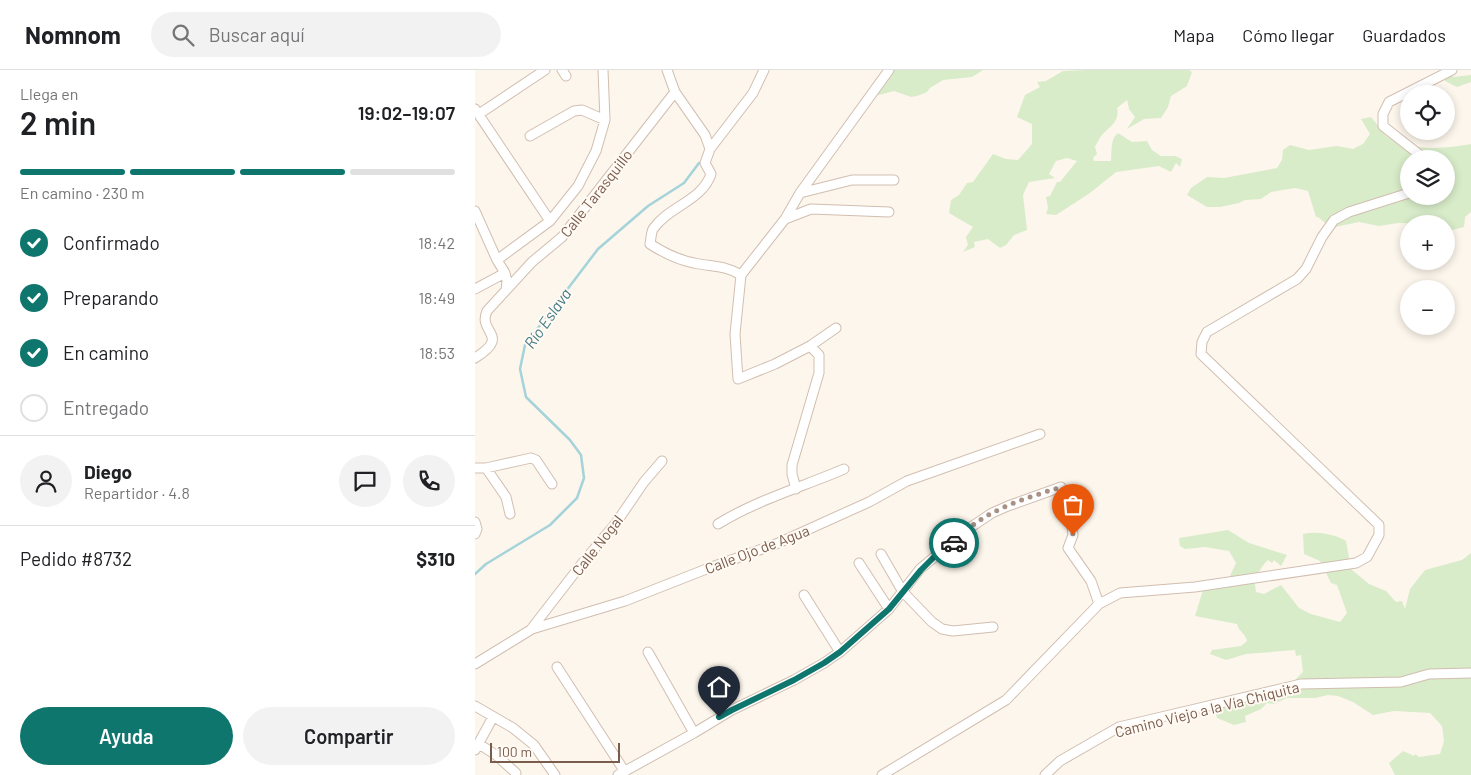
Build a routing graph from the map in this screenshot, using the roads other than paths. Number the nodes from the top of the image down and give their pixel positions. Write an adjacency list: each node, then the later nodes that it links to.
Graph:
1 (545, 70): 8 (street)
2 (603, 70): 9 (street)
3 (667, 70): 7 (street)
4 (764, 70): 11 (street)
5 (889, 70): 14 (street)
6 (1452, 70): 12 (street)
7 (675, 92): 11 (street); 24 (street, Calle Tarasquillo)
8 (477, 111): 19 (street)
9 (605, 120): 10 (street); 19 (street)
10 (530, 136)
11 (710, 149): 22 (street)
12 (1414, 150)
13 (894, 180): 14 (street)
14 (800, 193): 18 (street)
15 (1400, 196): 43 (street)
16 (475, 211): 20 (street)
17 (889, 212): 18 (street)
18 (785, 219): 22 (street)
19 (550, 221): 20 (street)
20 (497, 260): 21 (street)
21 (505, 273): 23 (street); 24 (street)
22 (741, 275): 26 (street)
23 (475, 289)
24 (506, 290): 27 (street, Calle Tarasquillo)
25 (836, 328): 26 (street)
26 (810, 346): 34 (street)
27 (475, 358)
28 (1040, 434): 46 (street, Calle Ojo de Agua)
29 (662, 461): 46 (street, Calle Nogal)
30 (475, 468): 31 (street)
31 (486, 468): 33 (street); 35 (street)
32 (844, 468): 34 (street)
33 (552, 484)
34 (796, 489): 37 (street)
35 (510, 514)
36 (475, 522): 38 (street)
37 (718, 524)
38 (475, 534)
39 (881, 554): 41 (street)
40 (859, 563): 44 (street)
41 (903, 592): 43 (street); 44 (street); 45 (street)
42 (805, 595): 48 (street)
43 (1099, 604): 59 (street)
44 (889, 609): 48 (street)
45 (993, 627)
46 (532, 629): 49 (street, Calle Ojo de Agua)
47 (648, 652): 54 (street)
48 (840, 652): 54 (street)
49 (475, 664)
50 (557, 667): 57 (street)
51 (1471, 672): 60 (street, Camino Viejo a la Vía Chiquita)
52 (475, 706): 53 (street)
53 (493, 716): 55 (street); 58 (street)
54 (694, 733): 57 (street)
55 (477, 747): 56 (street)
56 (516, 773)
57 (622, 773)
58 (555, 775)
59 (882, 775)
60 (1045, 775)

